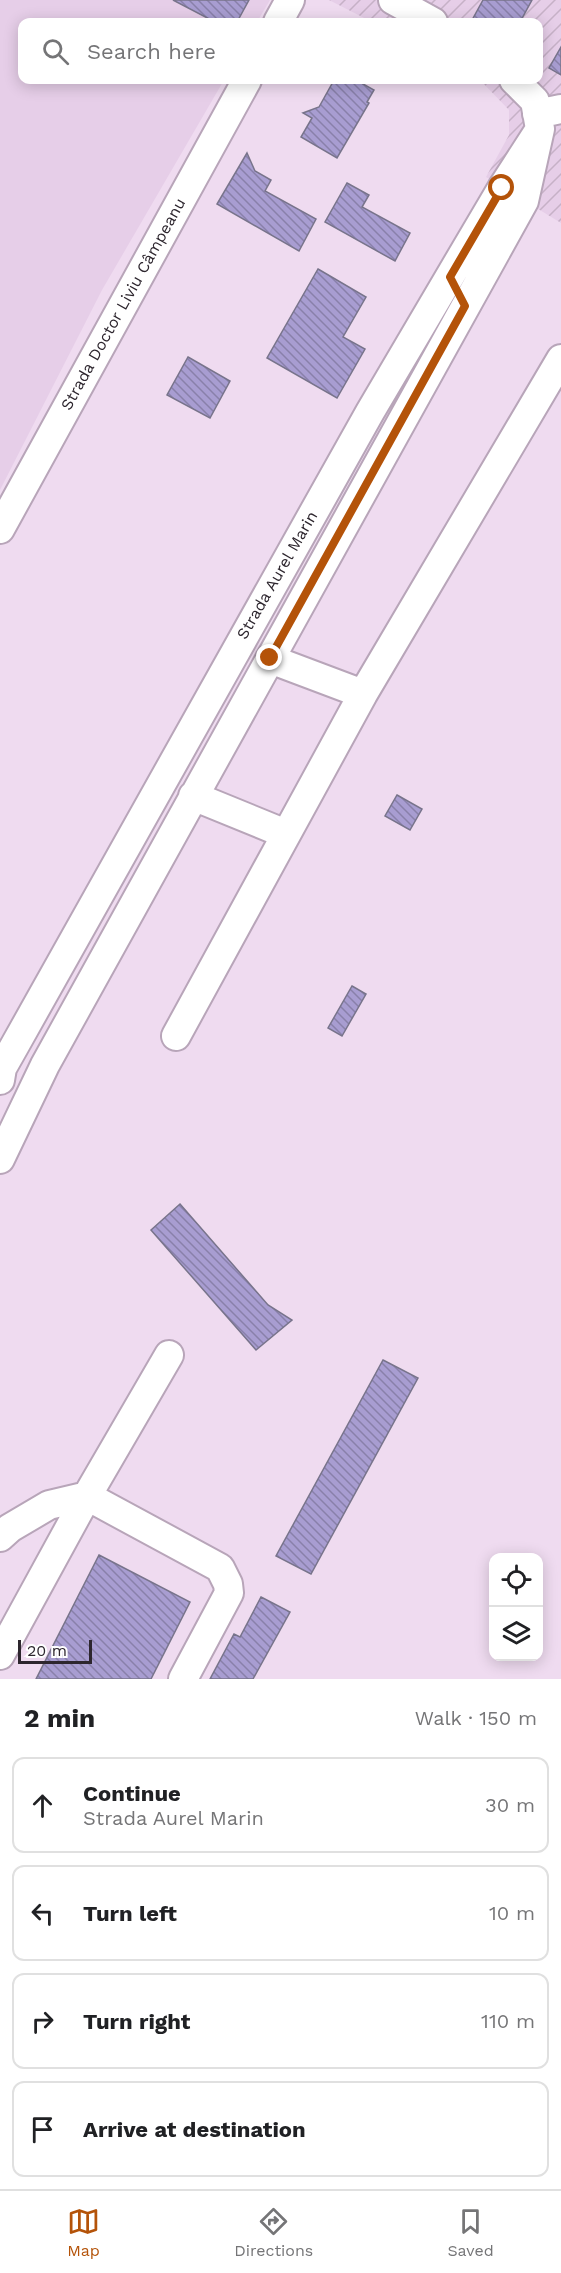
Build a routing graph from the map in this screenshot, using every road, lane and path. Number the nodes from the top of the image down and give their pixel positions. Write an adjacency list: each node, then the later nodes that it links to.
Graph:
1 (290, 0): 3 (street)
2 (393, 0): 4 (street)
3 (280, 18)
4 (426, 18)
5 (245, 84): 13 (street, Strada Doctor Liviu Câmpeanu)
6 (518, 84): 7 (street)
7 (546, 117): 8 (street, Strada Aurel Marin); 9 (street)
8 (450, 277): 9 (street); 10 (street, Strada Aurel Marin)
9 (465, 306): 12 (street)
10 (414, 338): 12 (street); 19 (street, Strada Aurel Marin)
11 (561, 359): 15 (street)
12 (431, 369): 14 (street)
13 (0, 529)
14 (270, 658): 15 (street); 16 (street)
15 (363, 694): 17 (street)
16 (194, 796): 17 (street); 20 (street)
17 (286, 834): 18 (street)
18 (176, 1036)
19 (15, 1045): 20 (street); 21 (street, Strada Aurel Marin)
20 (45, 1065): 22 (street)
21 (0, 1080)
22 (0, 1159)
23 (169, 1354): 24 (street)
24 (87, 1496): 25 (street); 26 (street); 27 (street)
25 (0, 1537)
26 (0, 1655)
27 (183, 1679)

